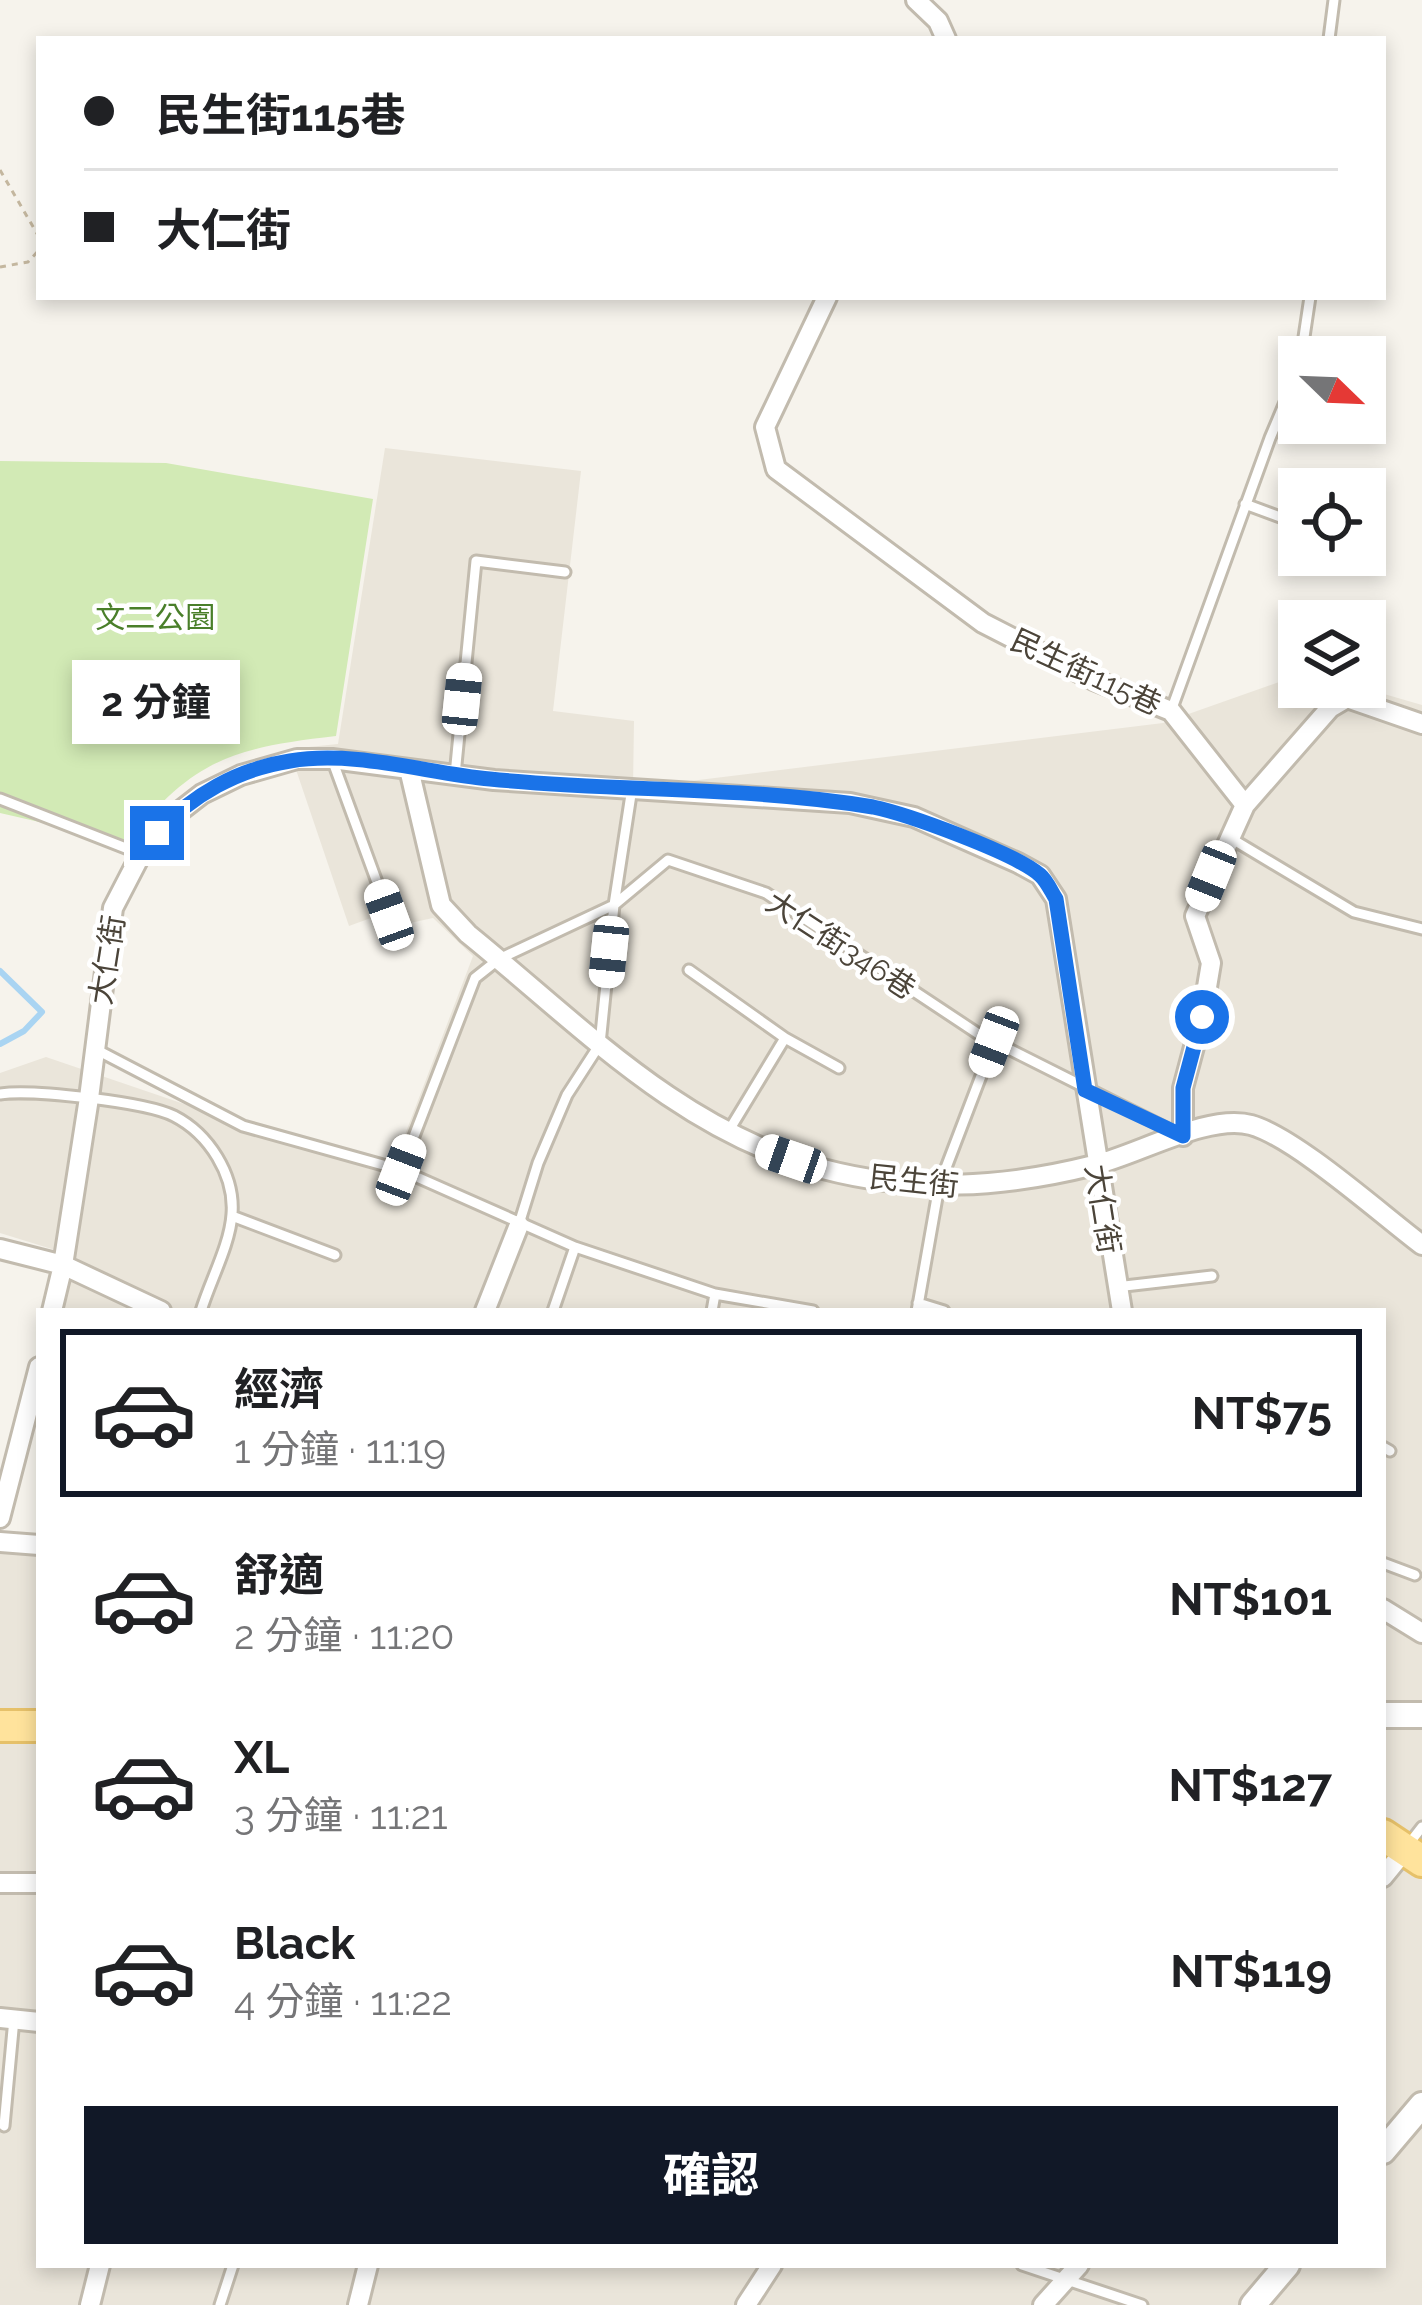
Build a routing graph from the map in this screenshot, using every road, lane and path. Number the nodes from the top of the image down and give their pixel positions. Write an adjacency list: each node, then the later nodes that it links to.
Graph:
1 (916, 0): 3 (street)
2 (1334, 0): 4 (lane)
3 (945, 36)
4 (1329, 36)
5 (0, 170): 6 (path)
6 (36, 232)
7 (36, 253): 8 (path)
8 (0, 267)
9 (826, 300): 16 (street, 民生街115巷)
10 (1310, 300): 11 (lane)
11 (1304, 336)
12 (1278, 422): 13 (lane)
13 (1245, 504): 14 (lane); 16 (lane)
14 (1278, 516)
15 (566, 572): 20 (lane)
16 (1171, 711): 23 (street, 民生街115巷)
17 (1422, 724): 23 (street)
18 (332, 759): 19 (street, 大仁街); 25 (street, 大仁街); 27 (lane)
19 (409, 769): 20 (street, 大仁街); 29 (street, 民生街)
20 (454, 775): 21 (street, 大仁街)
21 (632, 788): 26 (lane); 36 (street, 大仁街)
22 (0, 799): 25 (lane)
23 (1245, 805): 24 (street)
24 (1227, 837): 28 (lane); 40 (street)
25 (141, 854): 34 (street, 大仁街)
26 (614, 905): 29 (lane, 大仁街346巷); 32 (lane, 大仁街346巷); 33 (lane)
27 (389, 915)
28 (1422, 928)
29 (499, 959): 33 (street, 民生街); 42 (lane)
30 (688, 970): 31 (lane)
31 (784, 1039): 35 (lane); 39 (lane)
32 (994, 1042): 36 (lane, 大仁街346巷); 43 (lane)
33 (600, 1044): 39 (street, 民生街); 45 (lane)
34 (94, 1048): 38 (street, 大仁街); 42 (lane)
35 (839, 1068)
36 (1085, 1090): 40 (lane, 大仁街346巷); 41 (street, 大仁街)
37 (0, 1094): 38 (lane)
38 (89, 1098): 44 (lane); 50 (street, 大仁街)
39 (728, 1132): 43 (street, 民生街)
40 (1183, 1136): 41 (street, 民生街); 46 (street, 民生街)
41 (1096, 1165): 43 (street, 民生街); 52 (street, 大仁街)
42 (401, 1170): 45 (lane)
43 (939, 1186): 54 (lane)
44 (232, 1216): 49 (lane); 57 (lane)
45 (519, 1225): 47 (lane); 58 (street)
46 (1422, 1245)
47 (575, 1247): 53 (lane); 59 (lane)
48 (0, 1249): 50 (street)
49 (335, 1256)
50 (63, 1265): 55 (street, 大仁街); 56 (street)
51 (1212, 1276): 52 (lane)
52 (1116, 1287): 62 (street, 大仁街)
53 (715, 1294): 60 (lane); 61 (lane)
54 (918, 1307)
55 (53, 1308)
56 (155, 1308)
57 (202, 1308)
58 (486, 1308)
59 (554, 1308)
60 (713, 1308)
61 (796, 1308)
62 (1120, 1308)
63 (36, 1393): 64 (street)
64 (0, 1518)
65 (0, 1542): 66 (street)
66 (36, 1545)
67 (1386, 1564): 68 (lane)
68 (1414, 1575)
69 (1386, 1611): 70 (street)
70 (1422, 1633)
71 (1386, 1715): 72 (street)
72 (1422, 1715)
73 (0, 1726): 74 (main road)
74 (36, 1726)
75 (1408, 1843): 76 (street)
76 (1386, 1873)
77 (0, 1883): 78 (street)
78 (36, 1883)
79 (7, 2019): 81 (lane)
80 (1422, 2105): 82 (street)
81 (4, 2126)
82 (1386, 2147)
83 (99, 2268): 89 (street)
84 (232, 2268): 90 (lane)
85 (367, 2268): 91 (street)
86 (770, 2268): 92 (street)
87 (1284, 2268): 95 (street)
88 (1073, 2272): 93 (street); 94 (lane)
89 (90, 2305)
90 (220, 2305)
91 (358, 2305)
92 (746, 2305)
93 (1043, 2305)
94 (1142, 2305)
95 (1253, 2305)

